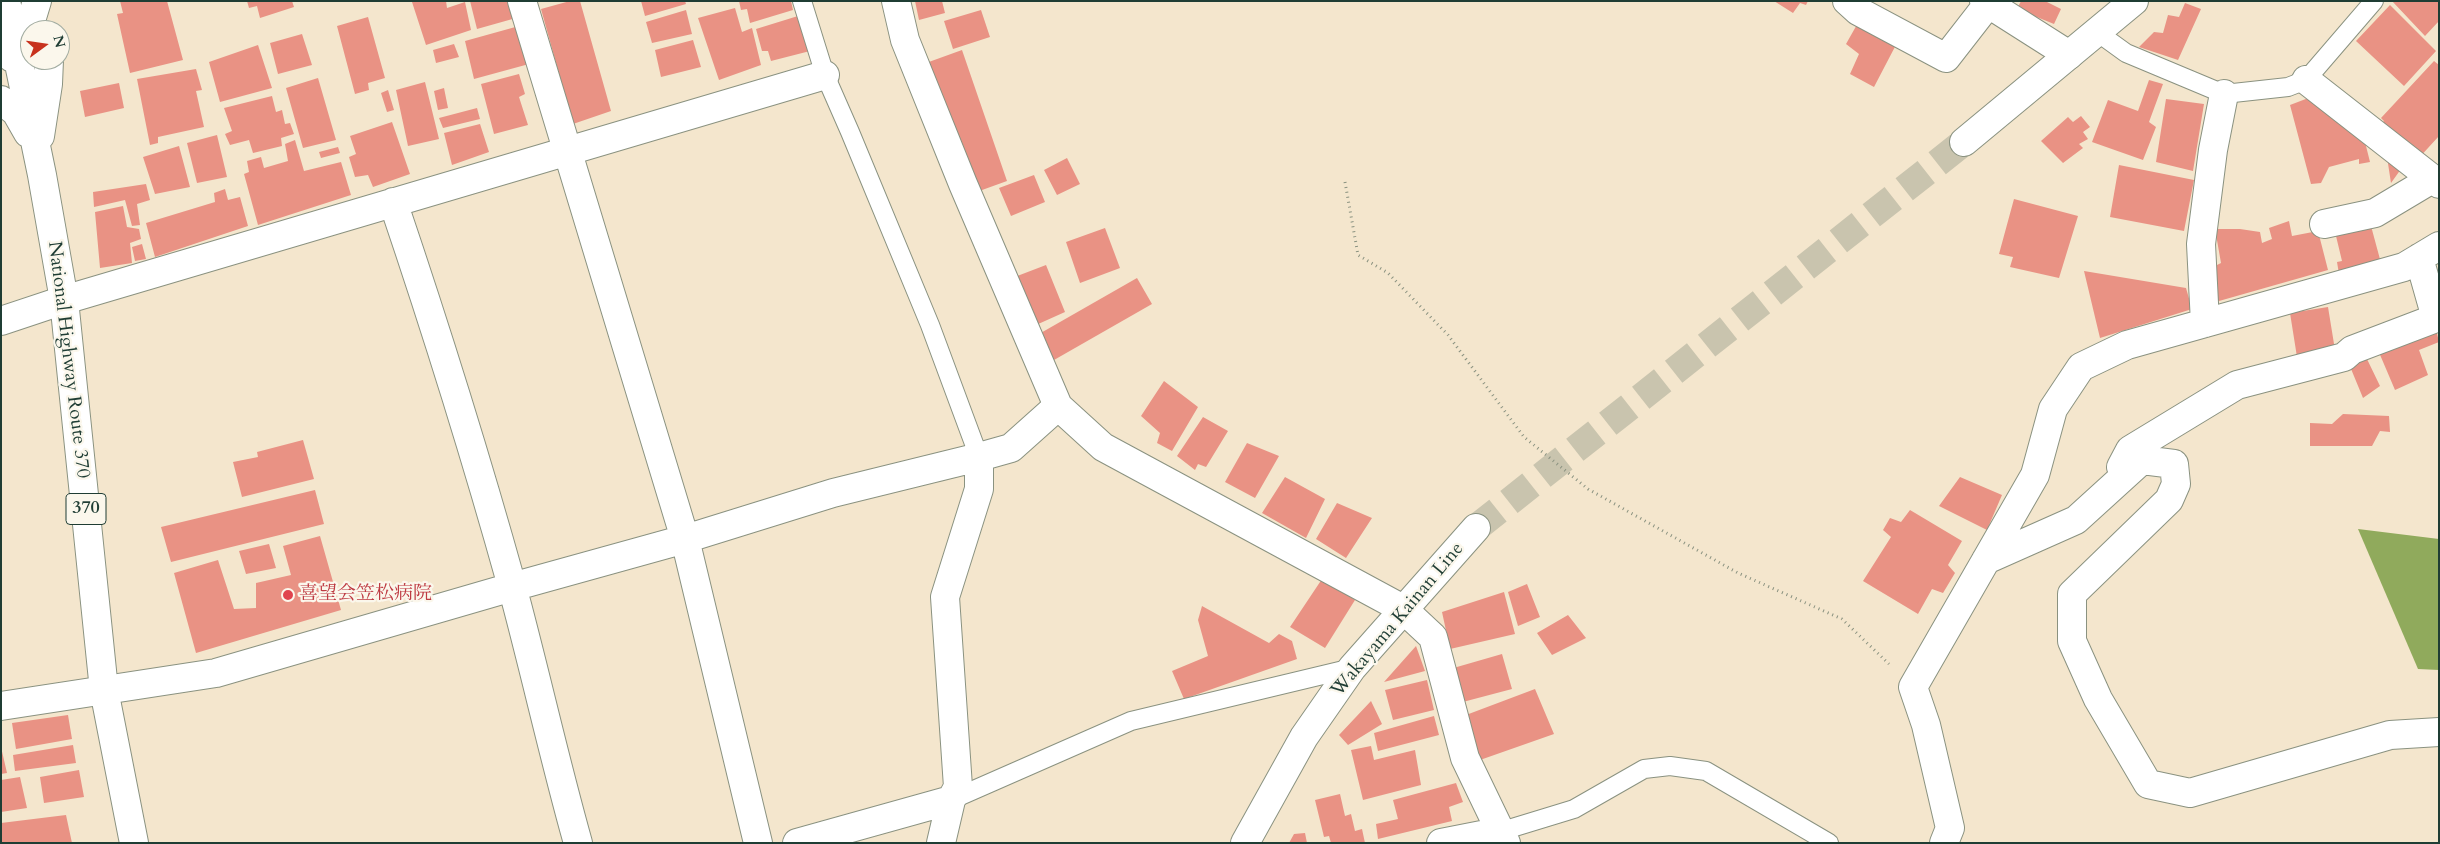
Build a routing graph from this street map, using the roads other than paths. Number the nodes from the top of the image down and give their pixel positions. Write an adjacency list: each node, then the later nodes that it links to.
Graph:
1 (6, 1): 14 (main road, National Highway Route 370 / 370)
2 (37, 1): 14 (main road)
3 (47, 1): 11 (main road)
4 (522, 1): 21 (main road)
5 (802, 1): 16 (lane)
6 (896, 1): 30 (main road)
7 (1847, 1): 10 (main road)
8 (2134, 1): 12 (main road)
9 (2374, 1): 17 (lane)
10 (1986, 3): 13 (main road)
11 (48, 20)
12 (2097, 32): 13 (main road); 18 (lane)
13 (2069, 55): 20 (main road)
14 (9, 61): 22 (main road, National Highway Route 370 / 370)
15 (49, 70): 22 (main road, National Highway Route 370 / 370)
16 (825, 75): 21 (main road); 31 (lane)
17 (2306, 80): 18 (lane); 23 (main road)
18 (2224, 94): 29 (main road)
19 (1, 100): 22 (main road, National Highway Route 370 / 370)
20 (1964, 142)
21 (566, 151): 24 (main road); 34 (main road)
22 (42, 175): 27 (main road, National Highway Route 370 / 370)
23 (2436, 181): 25 (main road)
24 (393, 202): 27 (main road); 36 (main road)
25 (2324, 224)
26 (2429, 252): 29 (main road); 32 (main road)
27 (64, 300): 28 (main road); 39 (main road, National Highway Route 370 / 370)
28 (1, 321)
29 (2205, 323): 35 (main road)
30 (1058, 406): 31 (main road); 37 (main road)
31 (979, 457): 34 (main road); 42 (main road)
32 (2111, 488): 35 (main road); 41 (main road)
33 (1476, 528): 37 (main road, Wakayama Kainan Line)
34 (685, 539): 36 (main road); 46 (main road)
35 (1986, 560): 52 (main road)
36 (512, 587): 39 (main road); 45 (main road)
37 (1403, 609): 38 (main road, Wakayama Kainan Line); 43 (main road)
38 (1352, 668): 42 (lane); 49 (main road, Wakayama Kainan Line)
39 (104, 690): 40 (main road); 44 (main road, National Highway Route 370 / 370)
40 (1, 706)
41 (2439, 732)
42 (951, 800): 47 (main road); 48 (main road)
43 (1504, 837): 50 (main road); 51 (lane)
44 (134, 843)
45 (578, 843)
46 (758, 843)
47 (797, 843)
48 (941, 843)
49 (1245, 843)
50 (1441, 843)
51 (1828, 843)
52 (1944, 843)

